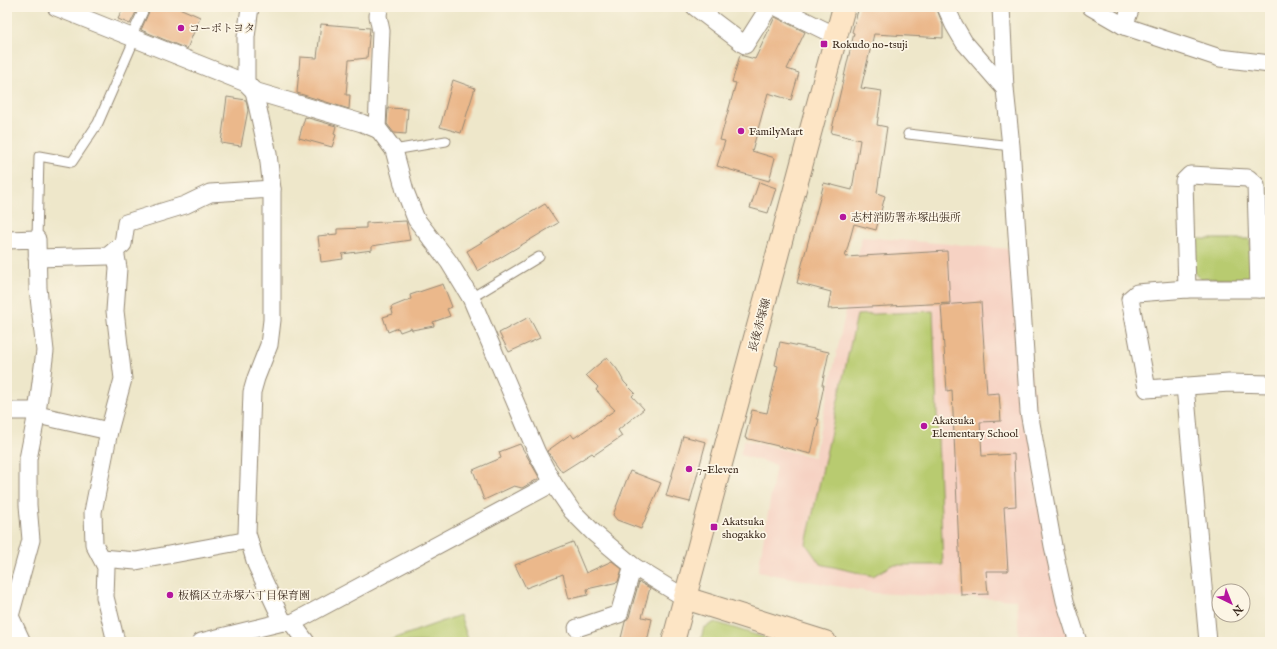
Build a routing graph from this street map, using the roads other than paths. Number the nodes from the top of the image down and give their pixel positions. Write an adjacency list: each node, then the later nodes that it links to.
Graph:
1 (56, 7): 15 (street)
2 (145, 7): 15 (lane)
3 (250, 7): 17 (street)
4 (379, 7): 19 (street)
5 (695, 7): 6 (street)
6 (769, 7)
7 (777, 7): 14 (street)
8 (844, 7): 14 (main road, 長後赤塚線)
9 (946, 7): 18 (street)
10 (1001, 7): 18 (street)
11 (1091, 7): 13 (street)
12 (1131, 7): 13 (street)
13 (1124, 26): 16 (street)
14 (836, 36): 42 (main road, 長後赤塚線)
15 (133, 38): 17 (street); 25 (lane)
16 (1270, 64)
17 (250, 87): 19 (street); 24 (street)
18 (1005, 89): 22 (street)
19 (377, 129): 23 (street)
20 (908, 134): 22 (lane)
21 (446, 141): 23 (lane)
22 (1011, 146): 51 (street)
23 (394, 150): 32 (street)
24 (272, 189): 27 (street); 39 (street)
25 (37, 239): 26 (street); 29 (street)
26 (7, 240)
27 (116, 250): 29 (street); 37 (street)
28 (539, 257): 32 (lane)
29 (37, 258): 36 (street)
30 (1187, 289): 31 (street); 31 (street); 34 (street)
31 (1265, 289)
32 (472, 298): 38 (street)
33 (1270, 384): 34 (street)
34 (1185, 386): 52 (street)
35 (7, 411): 36 (street)
36 (37, 413): 37 (street); 45 (street)
37 (110, 431): 40 (street)
38 (552, 481): 41 (street); 43 (street)
39 (249, 540): 40 (street); 43 (street)
40 (102, 558): 46 (street)
41 (633, 566): 42 (street); 44 (street)
42 (685, 598): 49 (main road, 長後赤塚線); 50 (main road)
43 (287, 623): 47 (street); 48 (street)
44 (577, 628)
45 (22, 642)
46 (116, 642)
47 (201, 642)
48 (306, 642)
49 (673, 642)
50 (825, 642)
51 (1078, 642)
52 (1208, 642)

